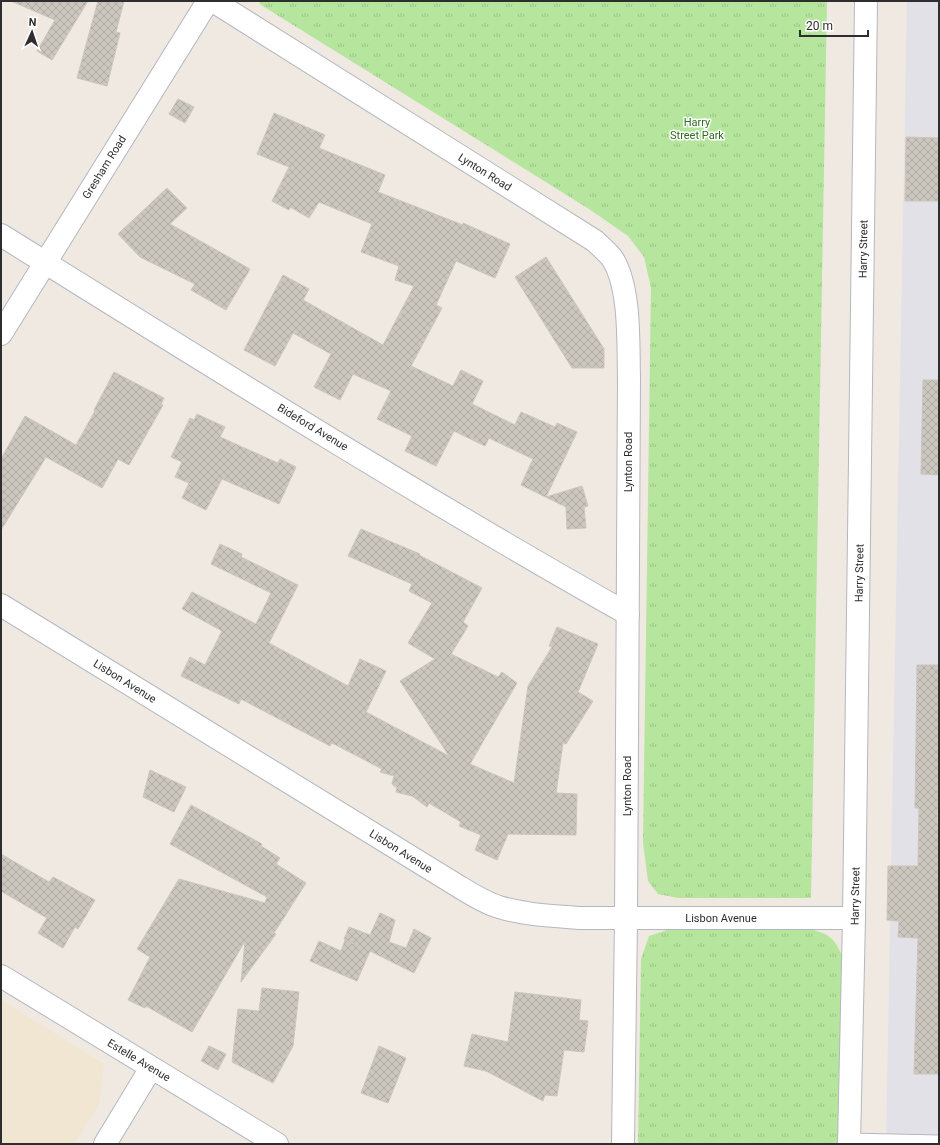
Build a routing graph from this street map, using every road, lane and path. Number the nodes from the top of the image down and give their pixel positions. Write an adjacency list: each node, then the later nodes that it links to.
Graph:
1 (208, 1): 5 (street, Gresham Road)
2 (213, 1): 8 (street, Lynton Road)
3 (866, 1): 9 (street, Harry Street)
4 (1, 235): 5 (street, Bideford Avenue)
5 (45, 263): 6 (street, Gresham Road); 8 (street, Bideford Avenue)
6 (1, 334)
7 (1, 605): 10 (street, Lisbon Avenue)
8 (628, 614): 10 (street, Lynton Road)
9 (854, 918): 10 (street, Lisbon Avenue); 13 (street, Harry Street)
10 (626, 919): 18 (street, Lynton Road)
11 (1, 976): 12 (street, Estelle Avenue)
12 (151, 1068): 16 (street); 17 (street, Estelle Avenue)
13 (849, 1142): 15 (lane)
14 (939, 1142): 15 (lane)
15 (923, 1143)
16 (105, 1144)
17 (277, 1144)
18 (622, 1144)

